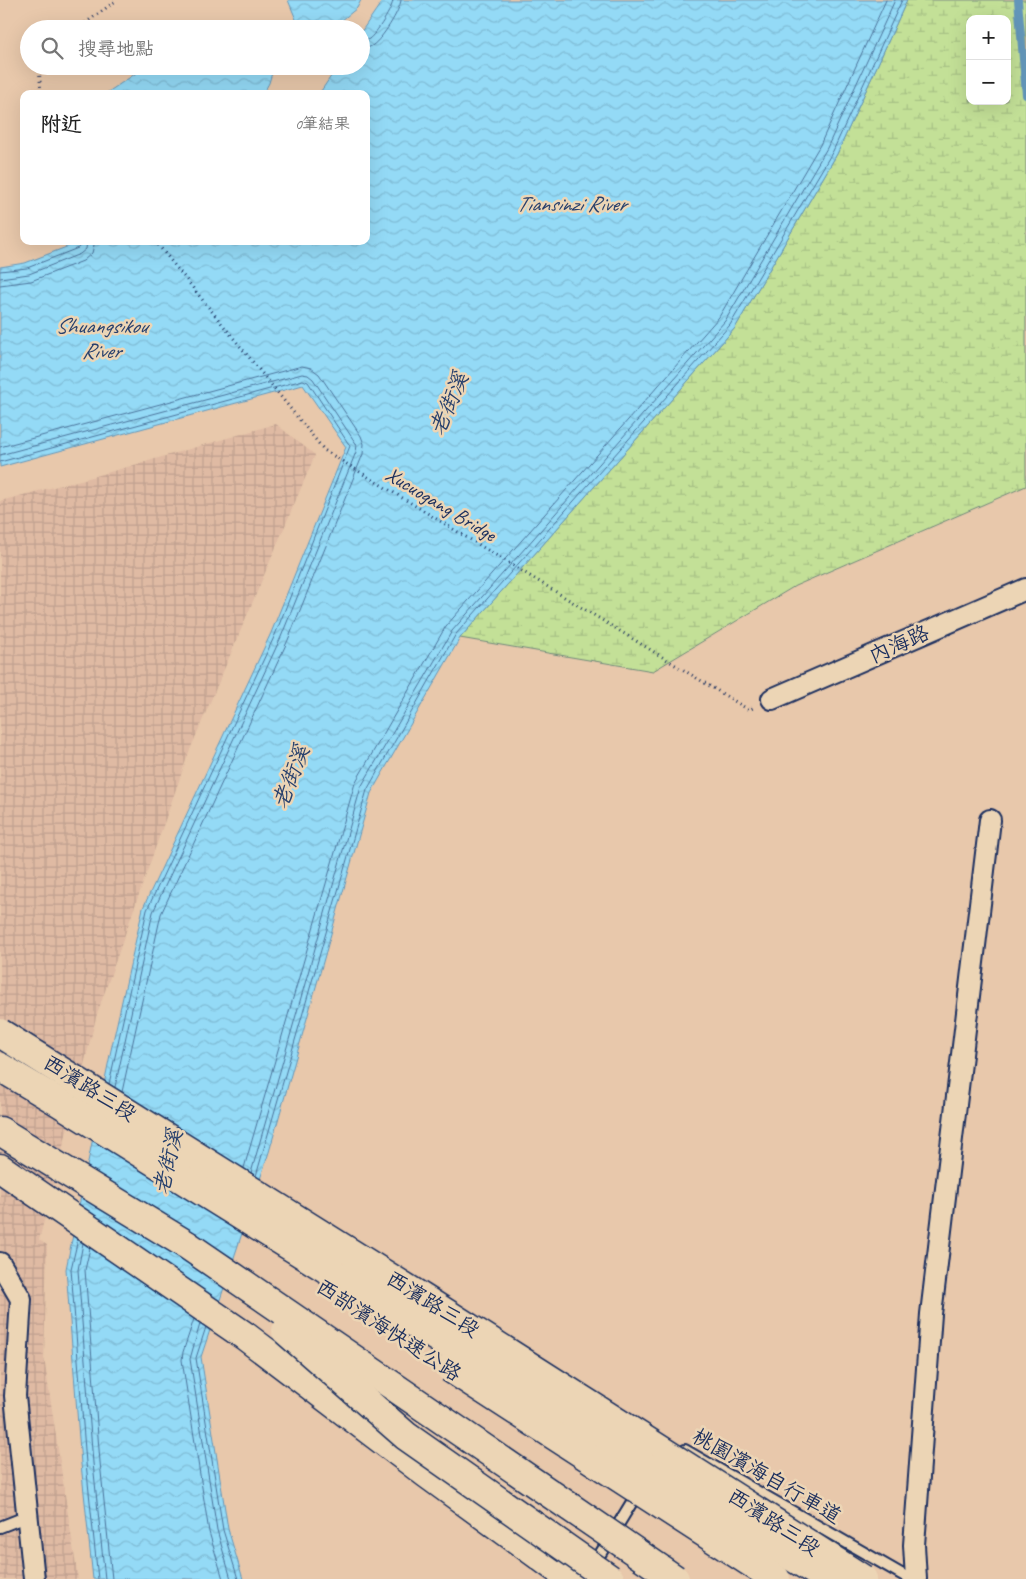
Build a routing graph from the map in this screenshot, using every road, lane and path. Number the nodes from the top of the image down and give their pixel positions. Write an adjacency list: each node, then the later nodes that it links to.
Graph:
1 (117, 0): 2 (path)
2 (89, 20)
3 (40, 75): 4 (path)
4 (41, 90)
5 (158, 245): 7 (path, Xucuogang Bridge)
6 (1026, 589): 7 (street, 內海路)
7 (772, 699)
8 (990, 820): 27 (street)
9 (0, 1033): 25 (main road, 西濱路三段, bridge)
10 (0, 1067): 24 (main road, bridge)
11 (0, 1084): 23 (main road, 西部濱海快速公路, bridge)
12 (0, 1131): 14 (main road, 西部濱海快速公路)
13 (0, 1168): 19 (main road)
14 (187, 1245): 21 (main road, bridge); 22 (main road, 西部濱海快速公路, bridge)
15 (0, 1263): 16 (street)
16 (28, 1516): 17 (lane); 18 (street)
17 (0, 1527)
18 (34, 1579)
19 (571, 1579)
20 (585, 1579): 26 (lane, 桃園濱海自行車道)
21 (610, 1579)
22 (675, 1579)
23 (776, 1579)
24 (828, 1579)
25 (863, 1579)
26 (910, 1579)
27 (916, 1579)

